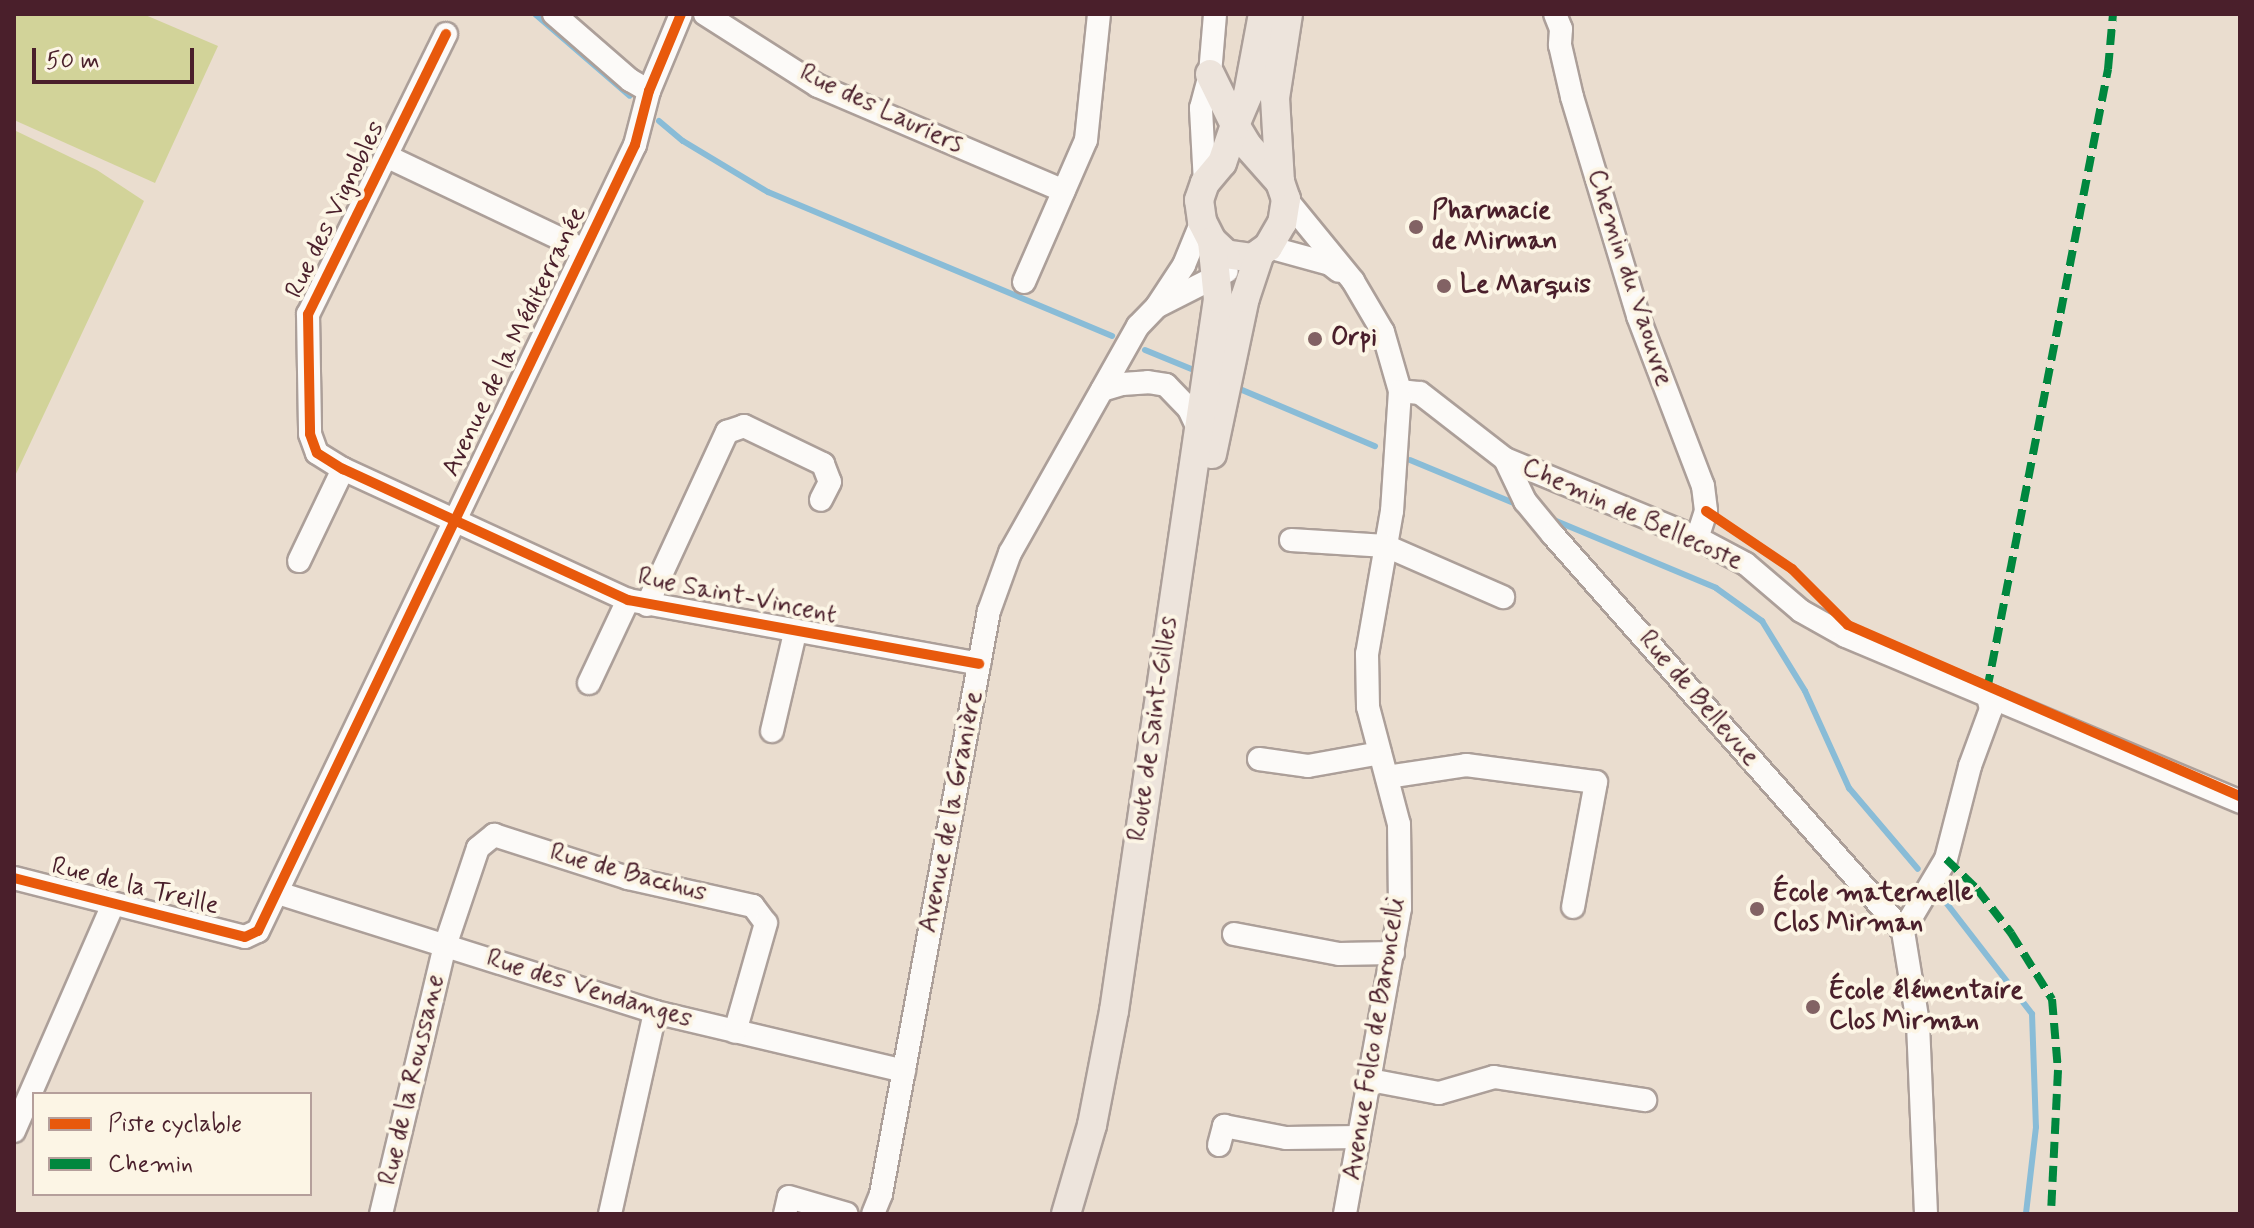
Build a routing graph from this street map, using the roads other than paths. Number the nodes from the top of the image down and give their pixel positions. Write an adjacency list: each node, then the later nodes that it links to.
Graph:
1 (554, 14): 11 (street)
2 (681, 14): 11 (street, Avenue de la Méditerranée)
3 (705, 14): 16 (street, Rue des Lauriers)
4 (1099, 14): 16 (street)
5 (1215, 14): 10 (street)
6 (1263, 14): 12 (main road)
7 (1288, 14): 15 (main road)
8 (1561, 19): 31 (street, Chemin du Vaouvre)
9 (446, 34): 13 (street, Rue des Vignobles)
10 (1210, 74): 12 (main road); 14 (street)
11 (649, 91): 18 (street, Avenue de la Méditerranée)
12 (1235, 125): 14 (main road); 15 (main road)
13 (386, 156): 18 (street); 28 (street, Rue des Vignobles)
14 (1213, 173): 15 (main road); 17 (main road)
15 (1279, 184): 19 (main road); 21 (street)
16 (1064, 191): 22 (street)
17 (1207, 231): 19 (main road); 20 (main road, Route de Saint-Gilles); 23 (street, Avenue de la Granière)
18 (584, 250): 30 (street, Avenue de la Méditerranée)
19 (1260, 252): 20 (street, Avenue de la Granière); 21 (street); 69 (main road, Route de Saint-Gilles)
20 (1215, 277): 23 (street, Avenue de la Granière); 26 (main road, Route de Saint-Gilles)
21 (1353, 281): 25 (street)
22 (1024, 282)
23 (1157, 306): 24 (street, Avenue de la Granière)
24 (1102, 390): 26 (street); 38 (street, Avenue de la Granière)
25 (1400, 391): 27 (street, Chemin de Bellecoste); 33 (street, Avenue Folco de Baroncelli)
26 (1198, 428): 68 (main road, Route de Saint-Gilles)
27 (1505, 459): 31 (street, Chemin de Bellecoste); 50 (street, Rue de Bellevue)
28 (343, 469): 30 (street, Rue des Vignobles); 34 (street)
29 (821, 500): 36 (street)
30 (454, 519): 36 (street, Rue Saint-Vincent); 47 (street, Avenue de la Méditerranée)
31 (1697, 538): 40 (street, Chemin de Bellecoste)
32 (1291, 540): 33 (street)
33 (1386, 546): 35 (street); 42 (street, Avenue Folco de Baroncelli)
34 (299, 561)
35 (1503, 597)
36 (638, 602): 37 (street, Rue Saint-Vincent); 39 (street)
37 (795, 633): 38 (street, Rue Saint-Vincent); 41 (street)
38 (979, 664): 57 (street, Avenue de la Granière)
39 (589, 683)
40 (1988, 697): 45 (street, Chemin de Bellecoste); 50 (street)
41 (772, 731)
42 (1380, 753): 43 (street); 44 (street, Avenue Folco de Baroncelli)
43 (1259, 759)
44 (1387, 777): 49 (street); 54 (street, Avenue Folco de Baroncelli)
45 (2240, 802)
46 (14, 878): 48 (street, Rue de la Treille)
47 (278, 893): 52 (street, Avenue de la Méditerranée); 53 (street, Rue des Vendanges)
48 (113, 904): 52 (street, Rue de la Treille); 60 (street)
49 (1573, 907)
50 (1903, 931): 71 (street)
51 (1234, 934): 54 (street)
52 (245, 937)
53 (445, 946): 55 (street, Rue des Vendanges); 56 (street, Rue de Bacchus); 63 (street, Rue de la Roussane)
54 (1393, 953): 58 (street, Avenue Folco de Baroncelli)
55 (655, 1012): 56 (street, Rue des Vendanges); 64 (street)
56 (735, 1032): 57 (street, Rue des Vendanges)
57 (904, 1071): 67 (street, Avenue de la Granière)
58 (1370, 1080): 59 (street); 61 (street, Avenue Folco de Baroncelli)
59 (1645, 1100)
60 (14, 1131)
61 (1359, 1137): 62 (street); 70 (street, Avenue Folco de Baroncelli)
62 (1219, 1145)
63 (381, 1214)
64 (610, 1214)
65 (785, 1214): 66 (street)
66 (847, 1214)
67 (873, 1214)
68 (1066, 1214)
69 (1078, 1214)
70 (1345, 1214)
71 (1926, 1214)

